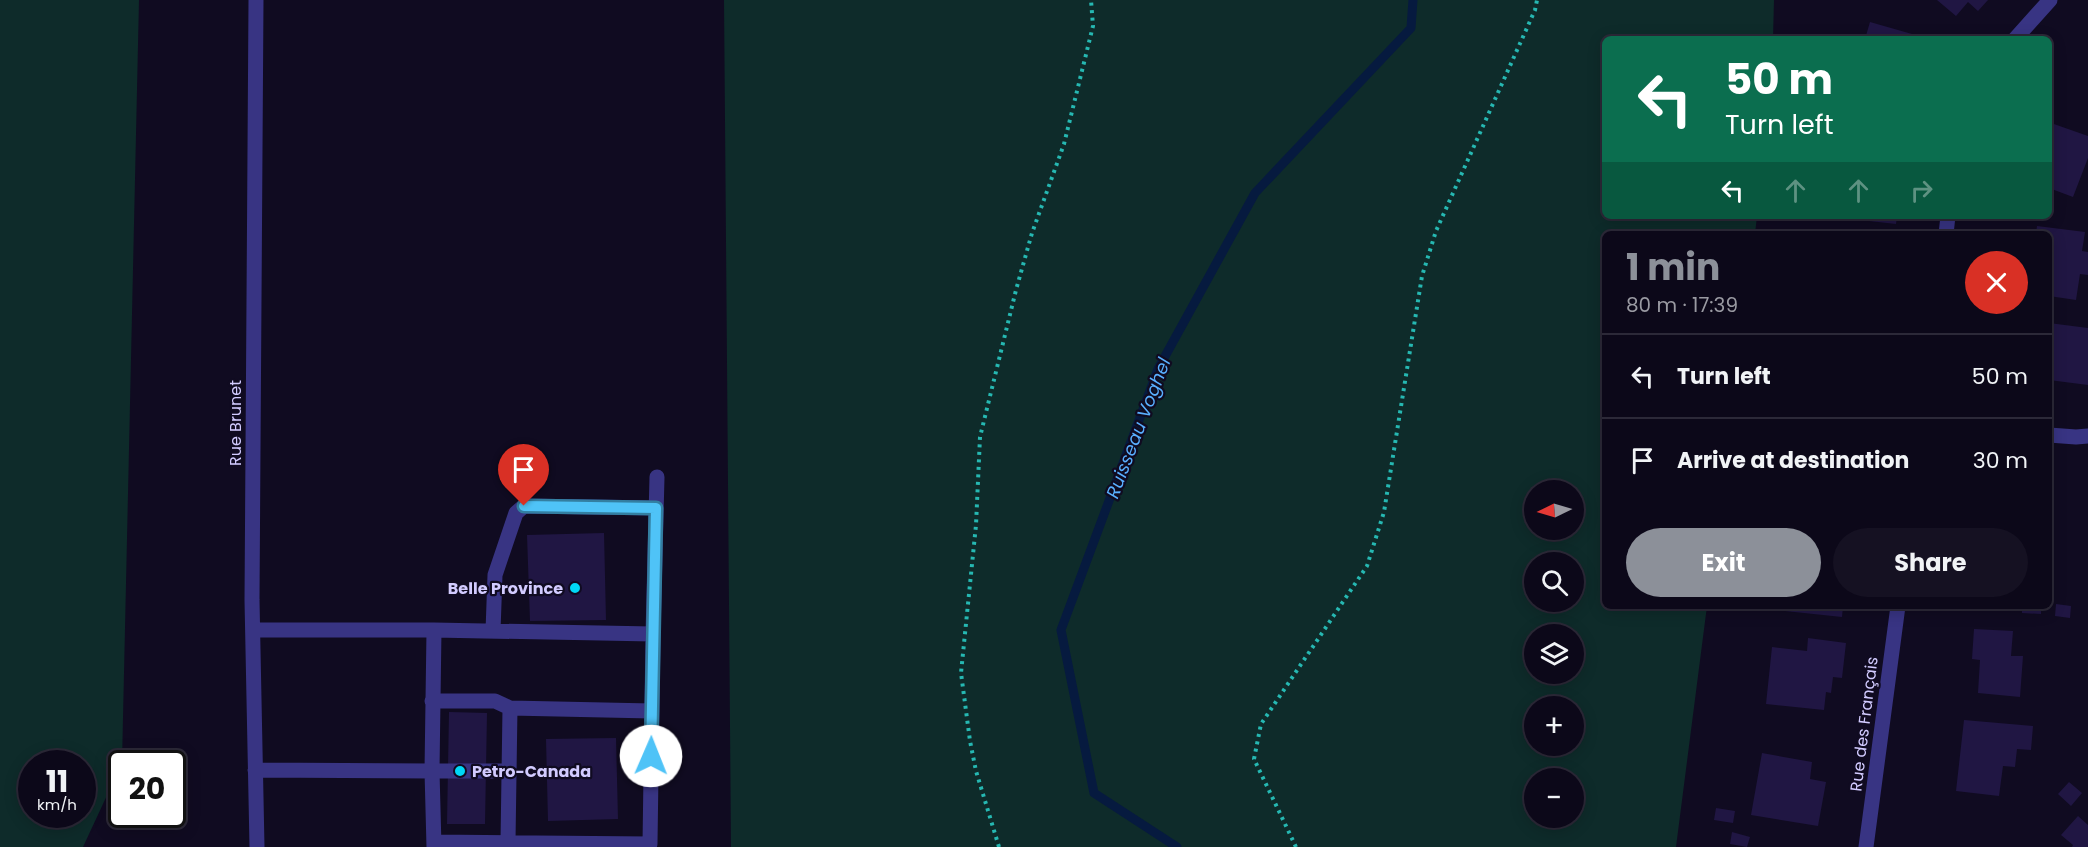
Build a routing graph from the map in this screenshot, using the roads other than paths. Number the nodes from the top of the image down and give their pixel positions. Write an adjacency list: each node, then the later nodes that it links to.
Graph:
1 (256, 0): 9 (street, Rue Brunet)
2 (2050, 0): 3 (street)
3 (2018, 36)
4 (2052, 435): 5 (street)
5 (2088, 436)
6 (657, 477): 7 (street)
7 (656, 508): 11 (street); 12 (street)
8 (1898, 609): 22 (street, Rue des Français)
9 (253, 630): 10 (street); 16 (street, Rue Brunet)
10 (434, 630): 11 (street); 13 (street)
11 (493, 631): 12 (street)
12 (653, 634): 15 (street)
13 (432, 701): 14 (street); 17 (street)
14 (510, 708): 15 (street); 18 (street)
15 (652, 711): 19 (street)
16 (255, 770): 17 (street); 21 (street, Rue Brunet)
17 (432, 771): 18 (street); 20 (street)
18 (508, 771): 19 (street)
19 (508, 842): 20 (street)
20 (434, 844)
21 (257, 847)
22 (1866, 847)

